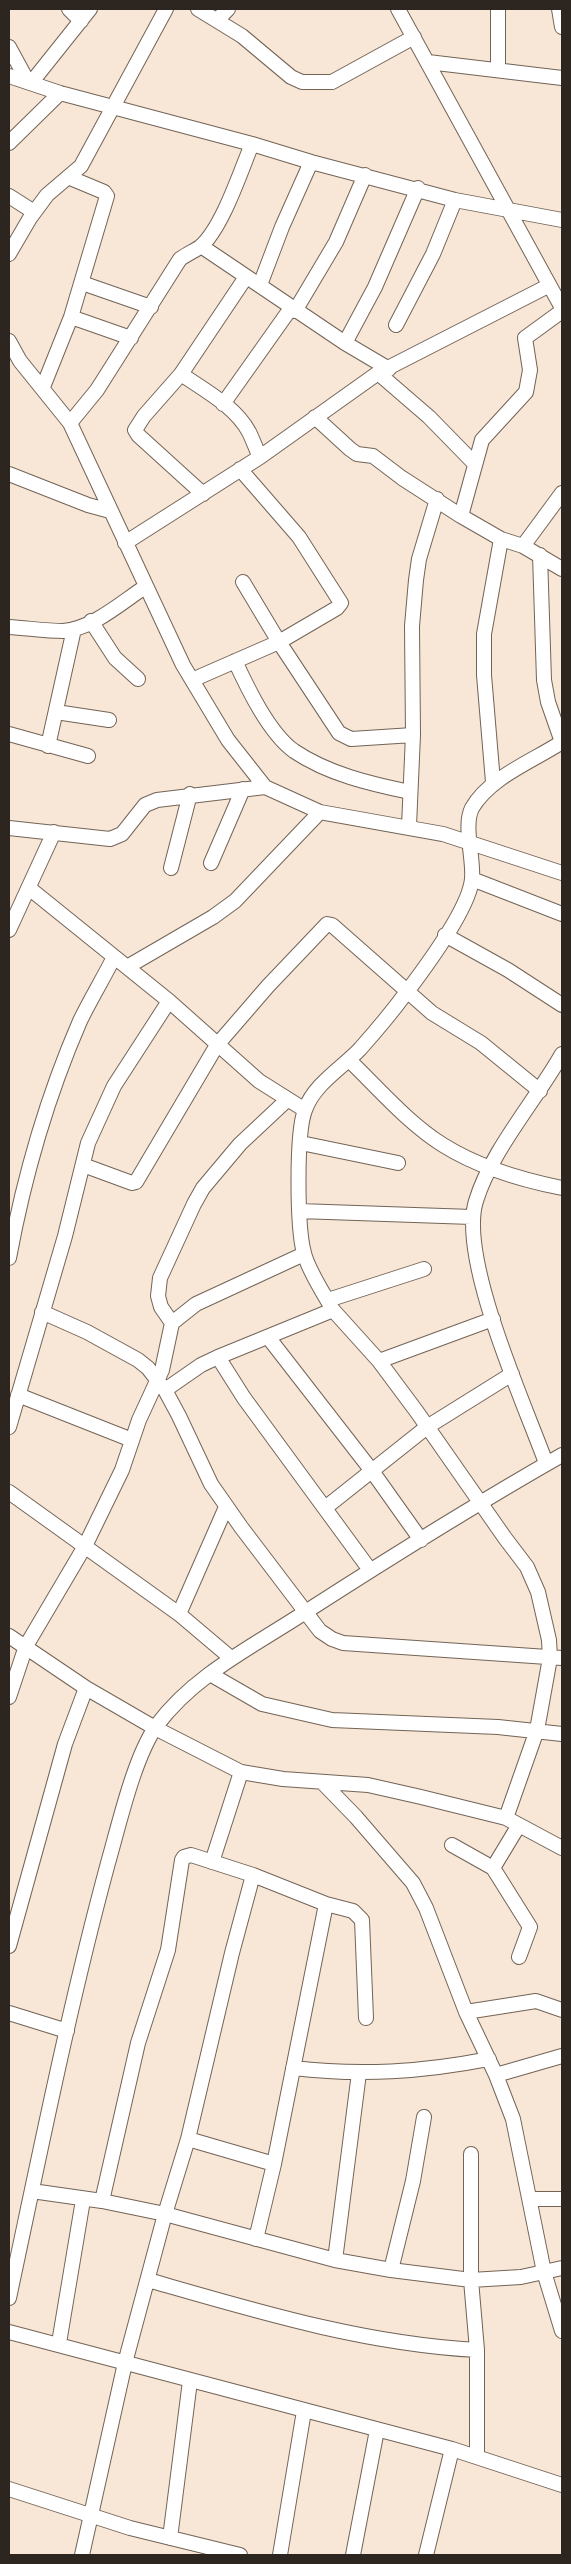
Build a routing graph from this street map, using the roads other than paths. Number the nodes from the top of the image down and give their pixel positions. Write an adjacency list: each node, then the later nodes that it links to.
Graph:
1 (69, 9): 9 (street)
2 (90, 9): 9 (street)
3 (166, 9): 20 (street)
4 (198, 9): 10 (street)
5 (228, 9): 10 (street)
6 (398, 9): 12 (street)
7 (498, 9): 15 (street)
8 (559, 9): 11 (street)
9 (81, 20): 18 (street)
10 (217, 20): 12 (street)
11 (562, 27)
12 (414, 37): 14 (street)
13 (9, 47): 18 (street)
14 (428, 62): 15 (street); 29 (street)
15 (498, 70): 17 (street)
16 (9, 76): 18 (street)
17 (562, 78)
18 (30, 82): 19 (street)
19 (60, 93): 20 (street); 21 (street)
20 (113, 107): 22 (street); 25 (street)
21 (9, 143)
22 (252, 144): 23 (street); 32 (street)
23 (311, 162): 24 (street); 36 (street)
24 (365, 175): 26 (street); 39 (street)
25 (68, 177): 30 (street); 35 (street)
26 (418, 188): 28 (street); 45 (street)
27 (9, 196): 30 (street)
28 (455, 200): 29 (street); 42 (street)
29 (510, 210): 31 (street); 37 (street)
30 (34, 212): 33 (street)
31 (562, 220)
32 (201, 246): 34 (street); 38 (street)
33 (9, 254)
34 (246, 277): 36 (street); 47 (street)
35 (82, 283): 38 (street); 41 (street)
36 (260, 285): 39 (street)
37 (548, 286): 40 (street); 46 (street)
38 (151, 307): 43 (street)
39 (293, 309): 45 (street); 49 (street)
40 (562, 309): 53 (street)
41 (71, 317): 43 (street); 48 (street)
42 (396, 325)
43 (131, 338): 51 (street)
44 (9, 341): 48 (street)
45 (345, 343): 46 (street)
46 (383, 371): 50 (street); 53 (street)
47 (181, 374): 49 (street); 57 (street)
48 (43, 388): 51 (street)
49 (223, 404): 52 (street)
50 (315, 417): 52 (street); 58 (street)
51 (70, 423): 59 (street)
52 (260, 457): 54 (street)
53 (474, 463): 60 (street)
54 (240, 469): 57 (street); 71 (street)
55 (9, 477): 59 (street)
56 (562, 493): 63 (street)
57 (203, 494): 62 (street)
58 (437, 500): 60 (street); 78 (street)
59 (110, 511): 62 (street)
60 (461, 516): 61 (street)
61 (500, 539): 63 (street); 82 (street)
62 (125, 543): 67 (street)
63 (523, 546): 64 (street)
64 (540, 555): 65 (street); 79 (street)
65 (562, 569)
66 (243, 582): 71 (street)
67 (145, 587): 68 (street); 74 (street)
68 (91, 621): 70 (street); 73 (street)
69 (9, 627): 70 (street)
70 (74, 629): 75 (street)
71 (279, 642): 72 (street); 78 (street)
72 (235, 661): 74 (street); 85 (street)
73 (138, 680)
74 (192, 680): 83 (street)
75 (56, 712): 76 (street); 80 (street)
76 (109, 720)
77 (9, 734): 80 (street)
78 (413, 735): 85 (street)
79 (562, 742): 82 (street)
80 (48, 746): 81 (street)
81 (88, 756)
82 (493, 782): 91 (street)
83 (266, 787): 84 (street); 87 (street)
84 (242, 789): 86 (street); 92 (street)
85 (410, 792): 88 (street)
86 (190, 794): 90 (street); 93 (street)
87 (320, 812): 88 (street); 101 (street)
88 (409, 826): 91 (street)
89 (9, 828): 90 (street)
90 (54, 832): 96 (street)
91 (471, 844): 94 (street); 95 (street)
92 (211, 863)
93 (171, 868)
94 (562, 873)
95 (472, 879): 97 (street); 99 (street)
96 (29, 888): 98 (street); 100 (street)
97 (562, 914)
98 (9, 930)
99 (445, 935): 102 (street); 104 (street)
100 (114, 957): 101 (street); 119 (street)
101 (128, 967): 103 (street)
102 (407, 992): 105 (street); 107 (street); 108 (street)
103 (169, 1001): 105 (street); 113 (street)
104 (562, 1005)
105 (218, 1045): 109 (street); 113 (street)
106 (562, 1054): 108 (street)
107 (349, 1060): 110 (street); 114 (street)
108 (540, 1090): 114 (street)
109 (287, 1100): 110 (street); 124 (street)
110 (305, 1110): 111 (street)
111 (301, 1143): 112 (street); 116 (street)
112 (398, 1162)
113 (83, 1165): 122 (street)
114 (490, 1168): 115 (street); 117 (street)
115 (562, 1188)
116 (299, 1211): 117 (street); 118 (street)
117 (472, 1217): 123 (street)
118 (304, 1254): 121 (street); 124 (street)
119 (9, 1258)
120 (424, 1269): 121 (street)
121 (331, 1305): 125 (street); 127 (street)
122 (42, 1312): 129 (street); 130 (street)
123 (493, 1319): 127 (street); 128 (street)
124 (172, 1323): 129 (street)
125 (268, 1337): 126 (street); 136 (street)
126 (218, 1357): 129 (street); 140 (street)
127 (379, 1361): 132 (street)
128 (512, 1374): 132 (street); 135 (street)
129 (161, 1385): 133 (street); 139 (street)
130 (18, 1395): 131 (street); 133 (street)
131 (9, 1426)
132 (427, 1427): 136 (street); 138 (street)
133 (132, 1440): 142 (street)
134 (562, 1456): 135 (street)
135 (546, 1463): 138 (street)
136 (372, 1471): 140 (street); 141 (street)
137 (9, 1492): 142 (street)
138 (480, 1504): 141 (street); 149 (street)
139 (226, 1507): 144 (street); 145 (street)
140 (325, 1508): 143 (street)
141 (420, 1540): 143 (street)
142 (85, 1546): 145 (street); 147 (street)
143 (370, 1570): 144 (street)
144 (305, 1613): 148 (street); 149 (street)
145 (178, 1614): 148 (street)
146 (9, 1636): 147 (street)
147 (26, 1646): 151 (street); 152 (street)
148 (231, 1658): 150 (street)
149 (556, 1658): 154 (street)
150 (210, 1674): 153 (street); 154 (street)
151 (86, 1688): 153 (street); 166 (street)
152 (9, 1697)
153 (155, 1728): 156 (street); 172 (street)
154 (537, 1730): 155 (street); 158 (street)
155 (562, 1734)
156 (241, 1772): 157 (street); 162 (street)
157 (323, 1783): 158 (street); 170 (street)
158 (506, 1818): 159 (street)
159 (519, 1825): 161 (street); 163 (street)
160 (452, 1845): 163 (street)
161 (562, 1848)
162 (212, 1862): 164 (street); 186 (street)
163 (493, 1868): 167 (street)
164 (253, 1875): 165 (street); 179 (street)
165 (326, 1904): 171 (street); 175 (street)
166 (9, 1946)
167 (519, 1957)
168 (562, 2010): 170 (street)
169 (9, 2012): 172 (street)
170 (466, 2012): 174 (street)
171 (366, 2018)
172 (67, 2031): 182 (street)
173 (562, 2056): 177 (street)
174 (489, 2059): 176 (street); 177 (street)
175 (293, 2068): 176 (street); 181 (street)
176 (359, 2073): 189 (street)
177 (496, 2075): 183 (street)
178 (424, 2117): 191 (street)
179 (188, 2139): 181 (street); 187 (street)
180 (472, 2154): 194 (street)
181 (274, 2164): 188 (street)
182 (32, 2191): 185 (street); 195 (street)
183 (531, 2199): 184 (street); 192 (street)
184 (562, 2199)
185 (83, 2200): 186 (street); 198 (street)
186 (102, 2201): 187 (street)
187 (165, 2214): 188 (street); 193 (street)
188 (256, 2239): 189 (street)
189 (335, 2260): 191 (street)
190 (562, 2268): 192 (street)
191 (391, 2270): 194 (street)
192 (544, 2272): 194 (street); 196 (street)
193 (148, 2280): 199 (street); 200 (street)
194 (471, 2280): 199 (street)
195 (9, 2298)
196 (562, 2330)
197 (9, 2332): 198 (street)
198 (59, 2344): 200 (street)
199 (477, 2350): 205 (street)
200 (125, 2363): 201 (street); 208 (street)
201 (190, 2381): 202 (street); 209 (street)
202 (304, 2411): 203 (street); 212 (street)
203 (378, 2430): 204 (street); 213 (street)
204 (452, 2449): 205 (street); 214 (street)
205 (477, 2456): 206 (street)
206 (562, 2485)
207 (9, 2489): 208 (street)
208 (90, 2515): 209 (street); 210 (street)
209 (170, 2538): 211 (street)
210 (82, 2555)
211 (240, 2555)
212 (280, 2555)
213 (353, 2555)
214 (426, 2555)

